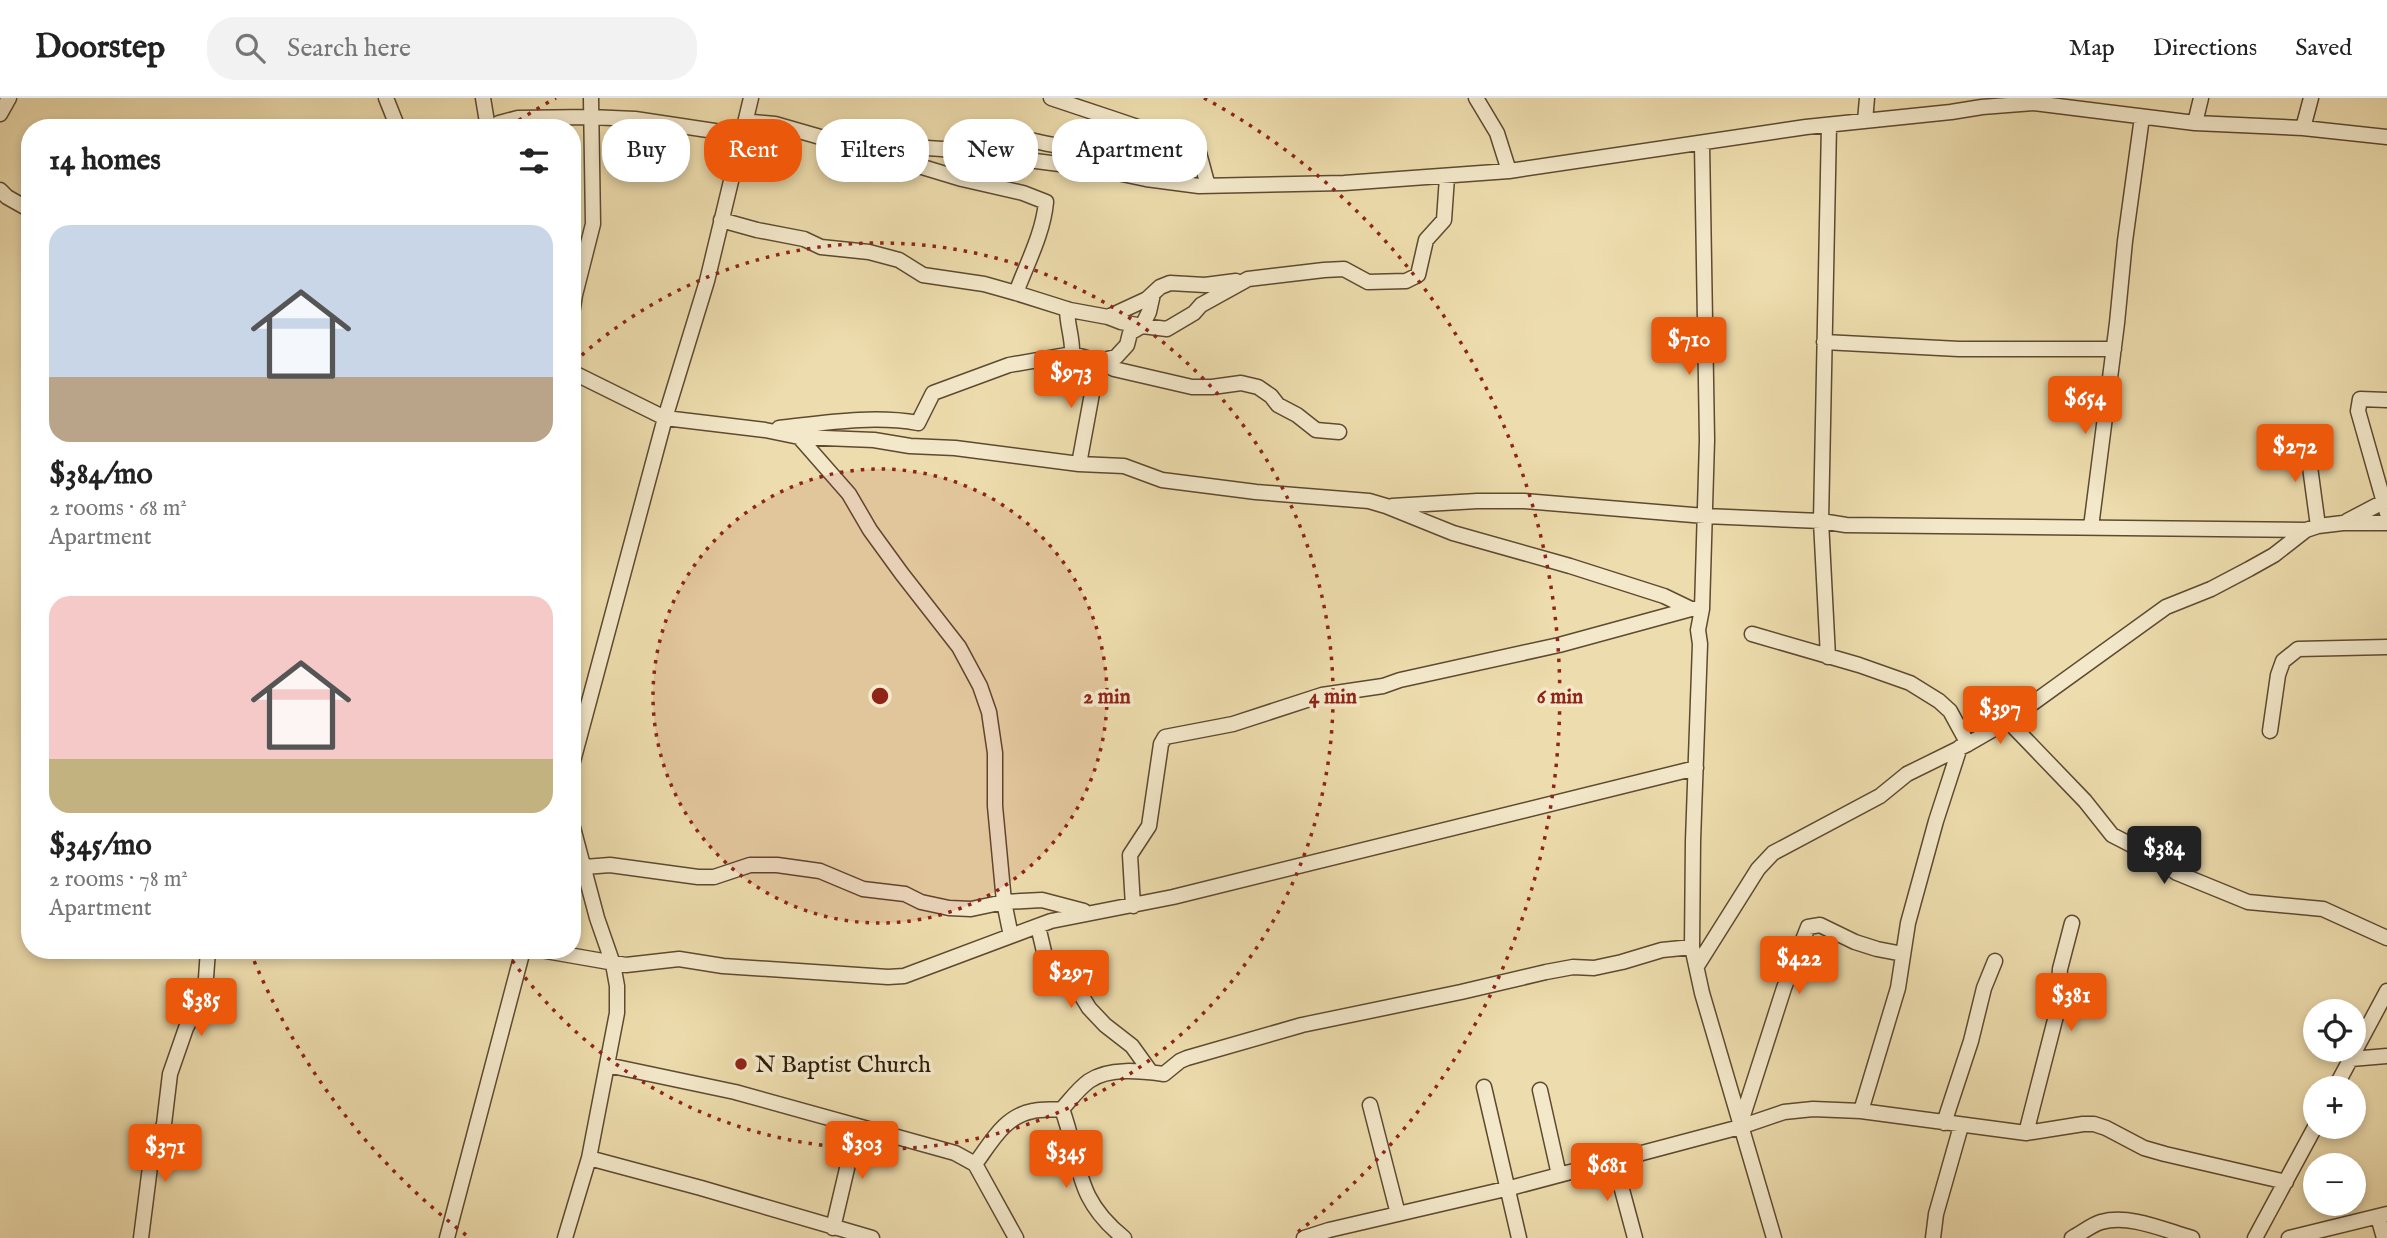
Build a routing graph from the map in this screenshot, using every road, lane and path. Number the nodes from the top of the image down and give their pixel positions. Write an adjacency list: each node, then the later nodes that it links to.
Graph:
1 (9, 98): 12 (street)
2 (386, 98): 16 (street)
3 (483, 98): 17 (street)
4 (591, 98): 13 (street)
5 (751, 98): 19 (street)
6 (1051, 98): 14 (street)
7 (1476, 98): 30 (street)
8 (1867, 98): 20 (street)
9 (2201, 98): 21 (street)
10 (2311, 98): 23 (street)
11 (1983, 102): 15 (street); 20 (street)
12 (0, 114)
13 (590, 117): 18 (street); 24 (street); 37 (street)
14 (1108, 117): 26 (street); 33 (street)
15 (2142, 117): 21 (street); 45 (street)
16 (394, 119)
17 (488, 119)
18 (515, 119)
19 (745, 119)
20 (1866, 121): 22 (street)
21 (2195, 123): 23 (street)
22 (1829, 125): 27 (street); 44 (street)
23 (2303, 128): 25 (street)
24 (704, 129)
25 (2387, 137)
26 (1038, 142)
27 (1702, 144): 30 (street); 58 (street)
28 (1038, 162): 33 (street)
29 (929, 170): 39 (street)
30 (1509, 172): 31 (street)
31 (1447, 177): 33 (street); 38 (street)
32 (730, 182): 36 (street)
33 (1208, 186)
34 (0, 190): 35 (street)
35 (21, 206)
36 (722, 220): 39 (street); 50 (street)
37 (581, 271)
38 (1248, 279): 40 (street); 43 (street)
39 (1016, 293): 41 (street)
40 (1153, 295): 42 (street); 43 (street)
41 (1067, 309): 42 (street); 46 (street)
42 (1108, 317): 43 (street)
43 (1142, 326): 47 (street)
44 (1824, 342): 45 (street); 59 (street)
45 (2114, 349): 62 (street)
46 (1072, 354): 47 (street); 51 (street)
47 (1098, 361): 52 (street); 55 (street)
48 (581, 376): 50 (street)
49 (2387, 400): 57 (street)
50 (665, 418): 51 (street); 70 (street)
51 (765, 430): 54 (street)
52 (1339, 432)
53 (2299, 433): 63 (street)
54 (799, 437): 55 (street); 75 (street)
55 (1079, 464): 56 (street)
56 (1386, 506): 58 (street); 64 (street)
57 (2386, 506): 60 (street)
58 (1705, 516): 59 (street); 64 (street)
59 (1821, 521): 62 (street); 67 (street)
60 (2343, 523): 61 (street); 63 (street)
61 (2387, 523)
62 (2091, 527): 63 (street)
63 (2312, 528): 68 (street)
64 (1697, 609): 72 (street); 76 (street)
65 (1752, 634): 67 (street)
66 (2387, 648): 69 (street)
67 (1828, 657): 71 (street)
68 (2008, 721): 71 (street); 81 (street)
69 (2270, 732)
70 (581, 734)
71 (1964, 746): 83 (street); 89 (street)
72 (1696, 768): 76 (street); 82 (street)
73 (581, 868): 75 (street)
74 (581, 876): 88 (street)
75 (1004, 902): 77 (street); 80 (street)
76 (1133, 906): 77 (street)
77 (1089, 913): 79 (street)
78 (2072, 923): 105 (street)
79 (1038, 926): 80 (street); 95 (street)
80 (1011, 936): 88 (street)
81 (2387, 938)
82 (1692, 947): 89 (street); 95 (street)
83 (1903, 954): 100 (street); 103 (street)
84 (581, 958): 88 (street)
85 (207, 959): 116 (street)
86 (521, 959): 117 (street)
87 (1996, 961): 101 (street)
88 (613, 964): 94 (street)
89 (1697, 966): 103 (street)
90 (2387, 991): 91 (street)
91 (2366, 1031)
92 (2387, 1056): 93 (street)
93 (2366, 1058)
94 (607, 1065): 102 (street); 107 (street)
95 (1150, 1071): 99 (street)
96 (1483, 1087): 112 (street)
97 (1540, 1090): 110 (street)
98 (1370, 1105): 113 (street)
99 (1062, 1108): 109 (street); 121 (street)
100 (1861, 1111): 101 (street); 103 (street)
101 (1944, 1123): 104 (street)
102 (857, 1126): 109 (street); 115 (street)
103 (1740, 1126): 108 (street); 125 (street)
104 (1961, 1126): 105 (street); 126 (street)
105 (2026, 1133): 111 (street)
106 (2309, 1139): 111 (street)
107 (589, 1158): 115 (street); 118 (street)
108 (1614, 1160): 110 (street); 124 (street)
109 (975, 1164): 120 (street)
110 (1559, 1175): 112 (street)
111 (2286, 1182): 129 (street)
112 (1506, 1189): 113 (street); 123 (street)
113 (1398, 1214): 122 (street)
114 (2382, 1215): 130 (street); 131 (street)
115 (834, 1228): 119 (street)
116 (141, 1238)
117 (447, 1238)
118 (565, 1238)
119 (872, 1238)
120 (1016, 1238)
121 (1124, 1238)
122 (1304, 1238)
123 (1519, 1238)
124 (1634, 1238)
125 (1774, 1238)
126 (1933, 1238)
127 (2072, 1238): 128 (street)
128 (2192, 1238)
129 (2255, 1238)
130 (2289, 1238)
131 (2384, 1238)

